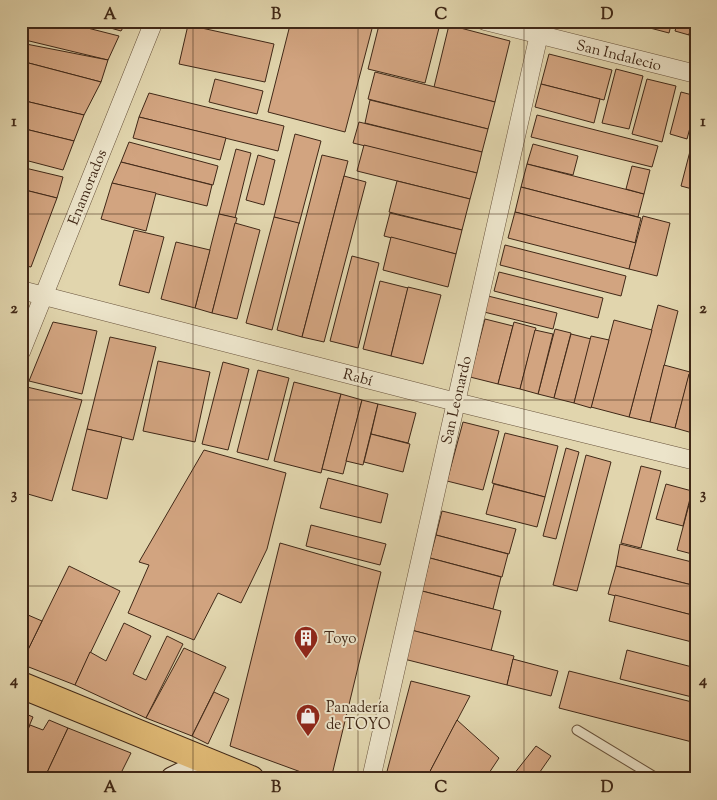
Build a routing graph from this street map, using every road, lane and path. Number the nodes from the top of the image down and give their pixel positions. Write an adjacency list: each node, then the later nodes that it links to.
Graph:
1 (154, 21): 6 (street, Enamorados)
2 (485, 21): 3 (street, San Indalecio)
3 (540, 28): 4 (street, San Indalecio); 8 (street, San Leonardo)
4 (696, 74)
5 (21, 290): 6 (street, Rabí)
6 (43, 295): 7 (street, Enamorados); 8 (street, Rabí)
7 (21, 352)
8 (456, 402): 9 (street, Rabí); 15 (street, San Leonardo)
9 (696, 461)
10 (21, 685): 12 (main road)
11 (576, 730): 16 (lane)
12 (207, 762): 13 (main road); 14 (main road)
13 (174, 779)
14 (251, 779)
15 (371, 779)
16 (658, 779)

